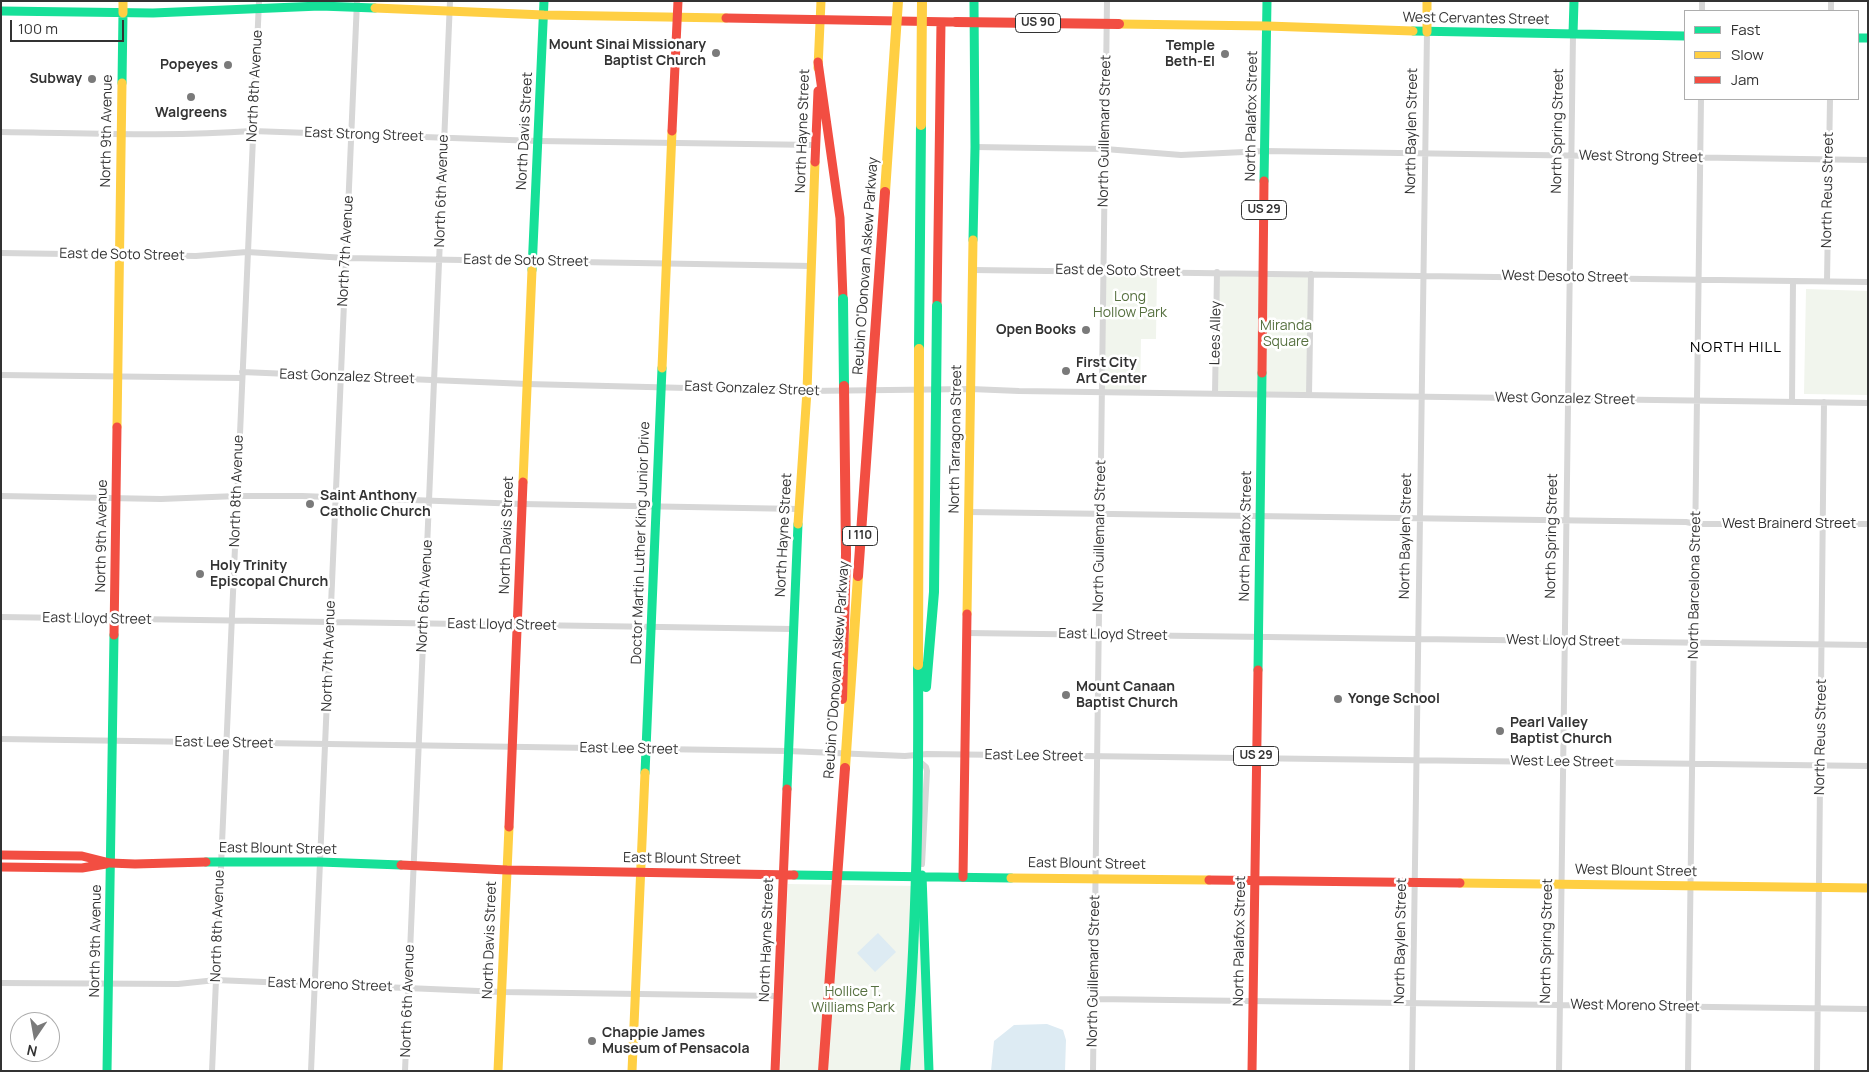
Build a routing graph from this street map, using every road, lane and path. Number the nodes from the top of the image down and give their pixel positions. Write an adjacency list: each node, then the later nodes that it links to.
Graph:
1 (123, 1): 16 (main road, North 9th Avenue)
2 (544, 1): 17 (main road, North Davis Street)
3 (678, 1): 18 (main road, Doctor Martin Luther King Junior Drive)
4 (821, 1): 19 (main road, North Hayne Street)
5 (898, 1): 132 (main road, Reubin O'Donovan Askew Parkway / I 110, bridge)
6 (922, 1): 124 (main road, bridge)
7 (974, 1): 36 (main road, North Tarragona Street)
8 (1107, 1): 37 (street, North Guillemard Street)
9 (1267, 1): 21 (main road, North Palafox Street)
10 (1427, 1): 22 (main road, North Baylen Street)
11 (1574, 1): 23 (main road, North Spring Street)
12 (357, 4): 13 (main road, US 90); 14 (main road, US 90); 31 (street, North 7th Avenue)
13 (259, 5): 16 (main road, US 90); 28 (street, North 8th Avenue)
14 (450, 6): 17 (main road, US 90); 32 (street, North 6th Avenue)
15 (1, 12): 16 (main road, US 90)
16 (123, 13): 30 (main road, North 9th Avenue)
17 (544, 15): 18 (main road, US 90); 33 (main road, North Davis Street)
18 (677, 17): 19 (main road, US 90); 34 (main road, Doctor Martin Luther King Junior Drive)
19 (820, 20): 20 (main road, US 90); 25 (main road, North Hayne Street)
20 (941, 22): 21 (main road, US 90, bridge); 124 (main road, bridge)
21 (1267, 26): 22 (main road, West Cervantes Street / US 90); 38 (main road, North Palafox Street / US 29)
22 (1427, 32): 23 (main road, West Cervantes Street / US 90); 39 (street, North Baylen Street)
23 (1573, 34): 24 (main road, West Cervantes Street / US 90); 40 (street, North Spring Street)
24 (1684, 36)
25 (818, 62): 35 (main road, North Hayne Street); 132 (main road, bridge)
26 (1701, 100): 41 (street, North Barcelona Street)
27 (1830, 100): 42 (street, North Reus Street)
28 (252, 131): 30 (street, East Strong Street); 31 (street, East Strong Street); 44 (street, North 8th Avenue)
29 (1, 132): 30 (street, East Strong Street)
30 (121, 134): 46 (main road, North 9th Avenue)
31 (351, 134): 32 (street, East Strong Street); 47 (street, North 7th Avenue)
32 (445, 138): 33 (street, East Strong Street); 48 (street, North 6th Avenue)
33 (538, 141): 34 (street, East Strong Street); 49 (main road, North Davis Street)
34 (673, 143): 35 (street, East Strong Street); 50 (main road, Doctor Martin Luther King Junior Drive)
35 (817, 145): 51 (main road, North Hayne Street)
36 (974, 147): 37 (street); 52 (main road, North Tarragona Street)
37 (1105, 149): 38 (street); 53 (street, North Guillemard Street)
38 (1265, 151): 39 (street, West Strong Street); 55 (main road, North Palafox Street / US 29)
39 (1425, 154): 40 (street, West Strong Street); 57 (street, North Baylen Street)
40 (1572, 156): 41 (street, West Strong Street); 58 (street, North Spring Street)
41 (1700, 158): 42 (street, West Strong Street); 59 (street, North Barcelona Street)
42 (1829, 159): 43 (street, West Strong Street); 61 (street, North Reus Street)
43 (1868, 160)
44 (247, 252): 46 (street, East de Soto Street); 47 (street, East de Soto Street); 64 (street, North 8th Avenue)
45 (1, 253): 46 (street, East de Soto Street)
46 (120, 255): 65 (main road, North 9th Avenue)
47 (346, 258): 48 (street, East de Soto Street); 66 (street, North 7th Avenue)
48 (439, 260): 49 (street, East de Soto Street); 67 (street, North 6th Avenue)
49 (533, 261): 50 (street, East de Soto Street); 68 (main road, North Davis Street)
50 (667, 264): 51 (street, East de Soto Street); 69 (main road, Doctor Martin Luther King Junior Drive)
51 (812, 266): 71 (main road, North Hayne Street)
52 (973, 270): 53 (street, East de Soto Street); 70 (main road, North Tarragona Street)
53 (1104, 271): 54 (street, East de Soto Street); 72 (street, North Guillemard Street)
54 (1216, 272): 55 (street, East de Soto Street); 73 (street, Lees Alley)
55 (1263, 273): 56 (street, West Desoto Street); 74 (main road, North Palafox Street / US 29)
56 (1311, 274): 57 (street, West Desoto Street); 75 (street)
57 (1423, 276): 58 (street, West Desoto Street); 76 (street, North Baylen Street)
58 (1570, 277): 59 (street, West Desoto Street); 77 (street, North Spring Street)
59 (1698, 279): 60 (street, West Desoto Street); 78 (street, North Barcelona Street)
60 (1793, 280): 61 (street, West Desoto Street); 79 (street)
61 (1827, 281): 62 (street, West Desoto Street)
62 (1868, 282)
63 (1, 375): 65 (street, East Gonzalez Street)
64 (242, 375): 65 (street, East Gonzalez Street); 66 (street, East Gonzalez Street); 83 (street, North 8th Avenue)
65 (118, 376): 85 (main road, North 9th Avenue)
66 (340, 376): 67 (street, East Gonzalez Street); 84 (street, North 7th Avenue)
67 (434, 380): 68 (street, East Gonzalez Street); 86 (street, North 6th Avenue)
68 (527, 384): 69 (street, East Gonzalez Street); 87 (main road, North Davis Street)
69 (662, 386): 71 (street, East Gonzalez Street); 88 (main road, Doctor Martin Luther King Junior Drive)
70 (971, 389): 71 (street, East Gonzalez Street); 72 (street, East Gonzalez Street); 90 (main road, North Tarragona Street)
71 (807, 391): 89 (main road, North Hayne Street)
72 (1102, 392): 73 (street, East Gonzalez Street); 91 (street, North Guillemard Street)
73 (1215, 394): 74 (street, East Gonzalez Street)
74 (1262, 395): 75 (street, West Gonzalez Street); 92 (main road, North Palafox Street / US 29)
75 (1309, 395): 76 (street, West Gonzalez Street)
76 (1422, 397): 77 (street, West Gonzalez Street); 93 (street, North Baylen Street)
77 (1568, 399): 78 (street, West Gonzalez Street); 94 (street, North Spring Street)
78 (1697, 400): 79 (street, West Gonzalez Street); 95 (street, North Barcelona Street)
79 (1792, 402): 80 (street, West Gonzalez Street)
80 (1824, 402): 81 (street, West Gonzalez Street); 96 (street, North Reus Street)
81 (1868, 403)
82 (1, 496): 85 (street)
83 (236, 496): 84 (street); 85 (street); 100 (street, North 8th Avenue)
84 (336, 497): 86 (street); 101 (street, North 7th Avenue)
85 (116, 498): 99 (main road, North 9th Avenue)
86 (430, 502): 87 (street); 102 (street, North 6th Avenue)
87 (522, 504): 88 (street); 103 (main road, North Davis Street)
88 (657, 506): 89 (street); 104 (main road, Doctor Martin Luther King Junior Drive)
89 (798, 509): 105 (main road, North Hayne Street)
90 (968, 512): 91 (street, West Brainerd Street); 106 (main road, North Tarragona Street)
91 (1100, 514): 92 (street, West Brainerd Street); 107 (street, North Guillemard Street)
92 (1260, 517): 93 (street, West Brainerd Street); 108 (main road, North Palafox Street / US 29)
93 (1420, 518): 94 (street, West Brainerd Street); 109 (street, North Baylen Street)
94 (1566, 521): 95 (street, West Brainerd Street); 110 (street, North Spring Street)
95 (1696, 524): 96 (street, West Brainerd Street); 111 (street, North Barcelona Street)
96 (1824, 524): 97 (street, West Brainerd Street); 112 (street, North Reus Street)
97 (1868, 524)
98 (1, 618): 99 (street, East Lloyd Street)
99 (114, 619): 100 (street, East Lloyd Street); 115 (main road, North 9th Avenue)
100 (231, 621): 101 (street, East Lloyd Street); 116 (street, North 8th Avenue)
101 (330, 622): 102 (street, East Lloyd Street); 117 (street, North 7th Avenue)
102 (424, 624): 103 (street, East Lloyd Street); 118 (street, North 6th Avenue)
103 (517, 625): 104 (street, East Lloyd Street); 119 (main road, North Davis Street)
104 (651, 627): 105 (street, East Lloyd Street); 120 (main road, Doctor Martin Luther King Junior Drive)
105 (793, 629): 121 (main road, North Hayne Street)
106 (967, 633): 107 (street, East Lloyd Street); 122 (main road, North Tarragona Street)
107 (1098, 634): 108 (street, East Lloyd Street); 125 (street, North Guillemard Street)
108 (1258, 637): 109 (street, West Lloyd Street); 126 (main road, North Palafox Street / US 29)
109 (1419, 639): 110 (street, West Lloyd Street); 127 (street, North Baylen Street)
110 (1564, 642): 111 (street, West Lloyd Street); 128 (street, North Spring Street)
111 (1694, 643): 112 (street, West Lloyd Street); 129 (street, North Barcelona Street)
112 (1822, 645): 113 (street, West Lloyd Street); 130 (street, North Reus Street)
113 (1868, 645)
114 (1, 739): 115 (street, East Lee Street)
115 (112, 741): 116 (street, East Lee Street); 136 (main road, North 9th Avenue)
116 (226, 743): 117 (street, East Lee Street); 134 (street, North 8th Avenue)
117 (325, 744): 118 (street, East Lee Street); 135 (street, North 7th Avenue)
118 (419, 746): 119 (street, East Lee Street); 137 (street, North 6th Avenue)
119 (512, 747): 120 (street, East Lee Street); 139 (main road, North Davis Street)
120 (646, 749): 121 (street, East Lee Street); 140 (main road, Doctor Martin Luther King Junior Drive)
121 (788, 751): 123 (street, East Lee Street); 141 (main road, North Hayne Street)
122 (965, 755): 123 (street, East Lee Street); 125 (street, East Lee Street); 143 (main road, North Tarragona Street)
123 (905, 756): 142 (street)
124 (920, 756): 174 (main road, bridge)
125 (1097, 756): 126 (street, East Lee Street); 144 (street, North Guillemard Street)
126 (1256, 759): 127 (street, West Lee Street); 145 (main road, North Palafox Street / US 29)
127 (1417, 760): 128 (street, West Lee Street); 146 (street, North Baylen Street)
128 (1563, 762): 129 (street, West Lee Street); 147 (street, North Spring Street)
129 (1692, 764): 130 (street, West Lee Street); 148 (street, North Barcelona Street)
130 (1821, 766): 131 (street, West Lee Street); 149 (street, North Reus Street)
131 (1868, 766)
132 (841, 816): 173 (main road, Reubin O'Donovan Askew Parkway / I 110, bridge)
133 (1, 855): 136 (main road, East Blount Street)
134 (221, 861): 135 (main road, East Blount Street); 136 (main road, East Blount Street); 151 (street, North 8th Avenue)
135 (320, 862): 137 (main road, East Blount Street); 153 (street, North 7th Avenue)
136 (110, 863): 138 (main road, East Blount Street); 154 (main road, North 9th Avenue)
137 (414, 866): 139 (main road, East Blount Street); 155 (street, North 6th Avenue)
138 (1, 867)
139 (506, 870): 140 (main road, East Blount Street); 156 (main road, North Davis Street)
140 (641, 873): 141 (main road, East Blount Street); 157 (main road, Doctor Martin Luther King Junior Drive)
141 (783, 874): 142 (main road, East Blount Street); 158 (main road, North Hayne Street)
142 (922, 876): 143 (main road, East Blount Street); 175 (main road)
143 (963, 877): 144 (main road, East Blount Street)
144 (1095, 878): 145 (main road, East Blount Street); 159 (street, North Guillemard Street)
145 (1254, 881): 146 (main road, West Blount Street); 160 (main road, North Palafox Street / US 29)
146 (1415, 882): 147 (main road, West Blount Street); 161 (street, North Baylen Street)
147 (1562, 884): 148 (main road, West Blount Street); 162 (street, North Spring Street)
148 (1691, 885): 149 (main road, West Blount Street); 163 (street, North Barcelona Street)
149 (1819, 887): 150 (main road, West Blount Street); 164 (street, North Reus Street)
150 (1868, 888)
151 (216, 980): 153 (street, East Moreno Street); 154 (street, East Moreno Street); 167 (street, North 8th Avenue)
152 (1, 983): 154 (street, East Moreno Street)
153 (314, 984): 155 (street, East Moreno Street); 168 (street, North 7th Avenue)
154 (109, 985): 166 (main road, North 9th Avenue)
155 (408, 988): 156 (street, East Moreno Street); 169 (street, North 6th Avenue)
156 (502, 992): 157 (street, East Moreno Street); 170 (main road, North Davis Street)
157 (636, 992): 158 (street, East Moreno Street); 171 (main road, Doctor Martin Luther King Junior Drive)
158 (778, 996): 172 (main road, North Hayne Street)
159 (1094, 999): 160 (street); 176 (street, North Guillemard Street)
160 (1253, 1002): 161 (street, West Moreno Street); 177 (main road, North Palafox Street / US 29)
161 (1413, 1004): 162 (street, West Moreno Street); 178 (street, North Baylen Street)
162 (1560, 1005): 163 (street, West Moreno Street); 179 (street, North Spring Street)
163 (1689, 1007): 164 (street, West Moreno Street); 180 (street, North Barcelona Street)
164 (1818, 1008): 165 (street, West Moreno Street); 181 (street, North Reus Street)
165 (1868, 1009)
166 (107, 1071)
167 (212, 1071)
168 (311, 1071)
169 (405, 1071)
170 (498, 1071)
171 (632, 1071)
172 (775, 1071)
173 (823, 1071)
174 (905, 1071)
175 (929, 1071)
176 (1093, 1071)
177 (1252, 1071)
178 (1412, 1071)
179 (1559, 1071)
180 (1688, 1071)
181 (1817, 1071)

